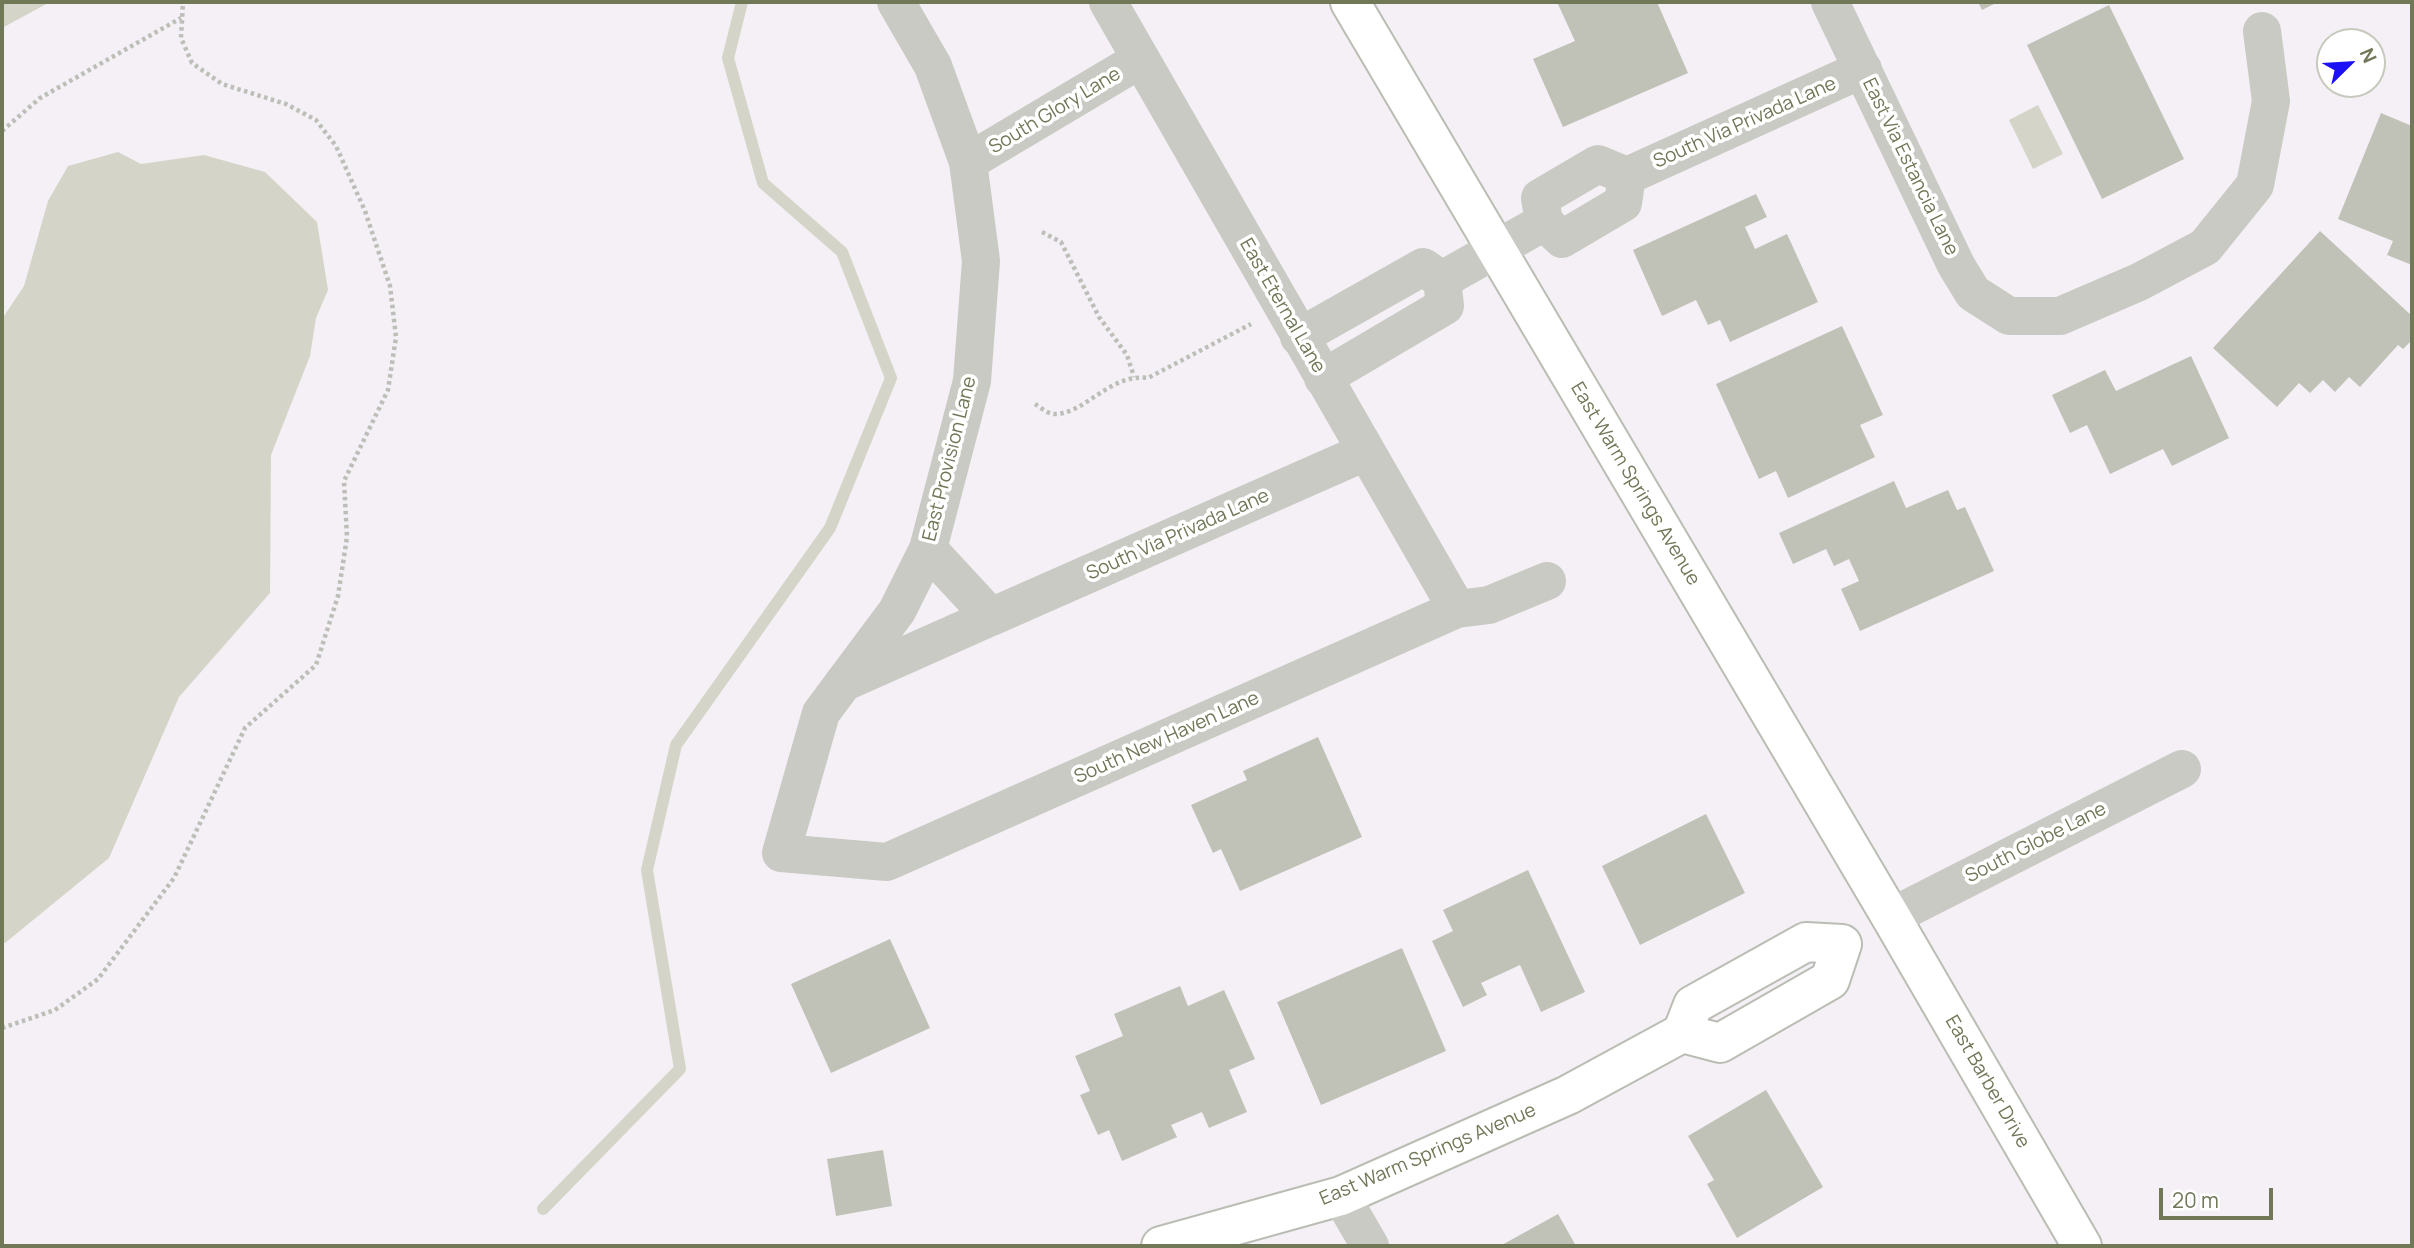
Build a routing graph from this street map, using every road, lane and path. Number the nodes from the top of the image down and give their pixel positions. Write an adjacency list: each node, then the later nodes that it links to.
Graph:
1 (183, 2): 6 (path)
2 (896, 2): 11 (street, East Provision Lane)
3 (1108, 2): 8 (street, East Eternal Lane)
4 (1350, 2): 13 (street, East Warm Springs Avenue)
5 (1830, 2): 9 (street, East Via Estancia Lane)
6 (182, 18): 10 (path); 29 (path)
7 (2262, 31): 9 (street, East Via Estancia Lane)
8 (1141, 60): 11 (street, South Glory Lane); 16 (street, East Eternal Lane)
9 (1863, 69): 13 (street, South Via Privada Lane)
10 (2, 131)
11 (968, 162): 21 (street, East Provision Lane)
12 (1042, 232): 17 (path)
13 (1495, 248): 14 (street, South Via Privada Lane); 28 (street, East Warm Springs Avenue)
14 (1442, 280): 16 (street); 18 (street)
15 (1261, 319): 17 (path)
16 (1299, 337): 18 (street, East Eternal Lane)
17 (1134, 377): 19 (path)
18 (1323, 378): 20 (street, East Eternal Lane)
19 (1035, 404)
20 (1365, 452): 23 (street, East Eternal Lane); 24 (street, South Via Privada Lane)
21 (928, 549): 24 (street); 25 (street, East Provision Lane)
22 (1547, 580): 23 (street, South New Haven Lane)
23 (1457, 609): 27 (street, South New Haven Lane)
24 (991, 617): 25 (street, South Via Privada Lane)
25 (838, 685): 27 (street, East Provision Lane)
26 (2182, 769): 28 (street, South Globe Lane)
27 (781, 853)
28 (1891, 917): 30 (street, East Warm Springs Avenue); 33 (street, East Barber Drive)
29 (2, 1028)
30 (1341, 1196): 31 (street, East Warm Springs Avenue); 32 (street)
31 (1160, 1246)
32 (1370, 1246)
33 (2082, 1246)

